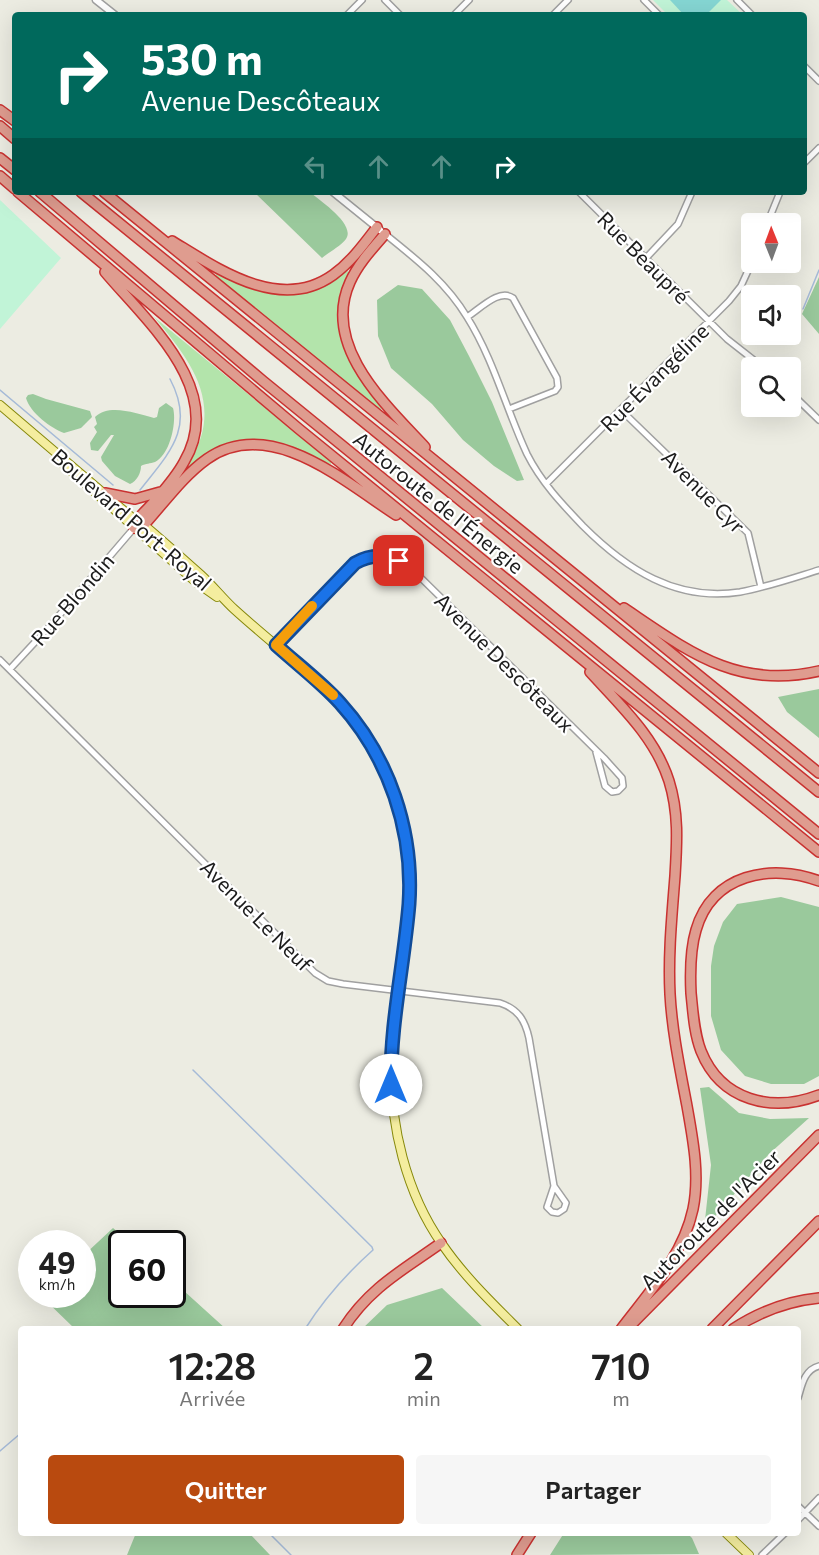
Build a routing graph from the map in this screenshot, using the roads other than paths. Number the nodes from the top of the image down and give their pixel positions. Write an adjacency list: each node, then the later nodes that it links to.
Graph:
1 (96, 0): 9 (street)
2 (362, 0): 10 (street)
3 (385, 0): 11 (street)
4 (469, 0): 12 (street)
5 (568, 0): 13 (street)
6 (644, 0): 8 (street)
7 (737, 0): 15 (street)
8 (653, 10): 14 (street)
9 (111, 12)
10 (350, 12)
11 (397, 12)
12 (457, 12)
13 (555, 12)
14 (655, 12)
15 (749, 12)
16 (807, 69): 17 (street)
17 (819, 81)
18 (0, 126): 19 (highway)
19 (12, 136)
20 (819, 148): 22 (street)
21 (0, 158): 23 (highway)
22 (807, 160)
23 (12, 168)
24 (0, 176): 25 (highway)
25 (12, 187)
26 (21, 195): 37 (highway)
27 (44, 195): 66 (highway, Autoroute de l'Énergie)
28 (85, 195): 65 (highway, Autoroute de l'Énergie)
29 (108, 195): 35 (highway)
30 (337, 195): 36 (street)
31 (582, 195): 38 (street, Rue Beaupré)
32 (691, 195): 38 (street)
33 (779, 195): 34 (street)
34 (771, 213)
35 (143, 224): 36 (highway); 49 (highway)
36 (381, 231): 40 (street); 49 (highway)
37 (88, 252): 51 (highway); 54 (highway)
38 (646, 258): 41 (street, Rue Beaupré)
39 (746, 273): 41 (street, Rue Évangéline)
40 (467, 317): 45 (street); 45 (street)
41 (709, 321): 42 (street, Rue Beaupré); 46 (street, Rue Évangéline)
42 (750, 357)
43 (801, 403): 47 (street)
44 (0, 405): 48 (main road, Boulevard Port-Royal)
45 (509, 409): 50 (street)
46 (621, 410): 50 (street, Rue Évangéline); 57 (street, Avenue Cyr)
47 (819, 420)
48 (30, 431): 52 (main road, Boulevard Port-Royal); 53 (main road, Boulevard Port-Royal)
49 (445, 469): 56 (highway)
50 (546, 484): 57 (street)
51 (160, 492): 52 (highway); 53 (highway)
52 (105, 493): 53 (main road, Boulevard Port-Royal)
53 (138, 524): 54 (highway); 58 (main road, Boulevard Port-Royal); 61 (street, Rue Blondin)
54 (434, 538): 59 (highway)
55 (819, 570): 57 (street)
56 (571, 572): 62 (highway); 64 (highway)
57 (761, 587)
58 (276, 645): 63 (street, Avenue Descôteaux); 69 (main road, Boulevard Port-Royal)
59 (573, 652): 67 (highway); 78 (highway)
60 (0, 660): 61 (street, Avenue Le Neuf)
61 (10, 669): 69 (street, Avenue Le Neuf)
62 (819, 671)
63 (596, 752): 63 (street, Avenue Descôteaux)
64 (819, 773)
65 (819, 792)
66 (819, 834)
67 (819, 852)
68 (819, 881): 70 (highway)
69 (398, 991): 72 (street, Avenue Le Neuf); 74 (main road, Boulevard Port-Royal)
70 (819, 1095)
71 (819, 1135): 79 (highway, Autoroute de l'Acier)
72 (554, 1186): 72 (street, Avenue Le Neuf)
73 (819, 1221): 80 (highway)
74 (441, 1244): 76 (highway); 77 (main road, Boulevard Port-Royal)
75 (819, 1298): 81 (highway)
76 (345, 1326)
77 (515, 1326)
78 (623, 1326)
79 (630, 1326)
80 (715, 1326)
81 (739, 1326)
82 (819, 1366): 83 (street)
83 (801, 1390)
84 (819, 1498): 86 (street)
85 (801, 1509): 86 (street)
86 (805, 1513): 87 (street); 88 (street)
87 (801, 1517)
88 (819, 1526)
89 (529, 1536): 92 (highway)
90 (729, 1536): 93 (main road)
91 (781, 1536): 94 (street)
92 (517, 1555)
93 (749, 1555)
94 (762, 1555)

